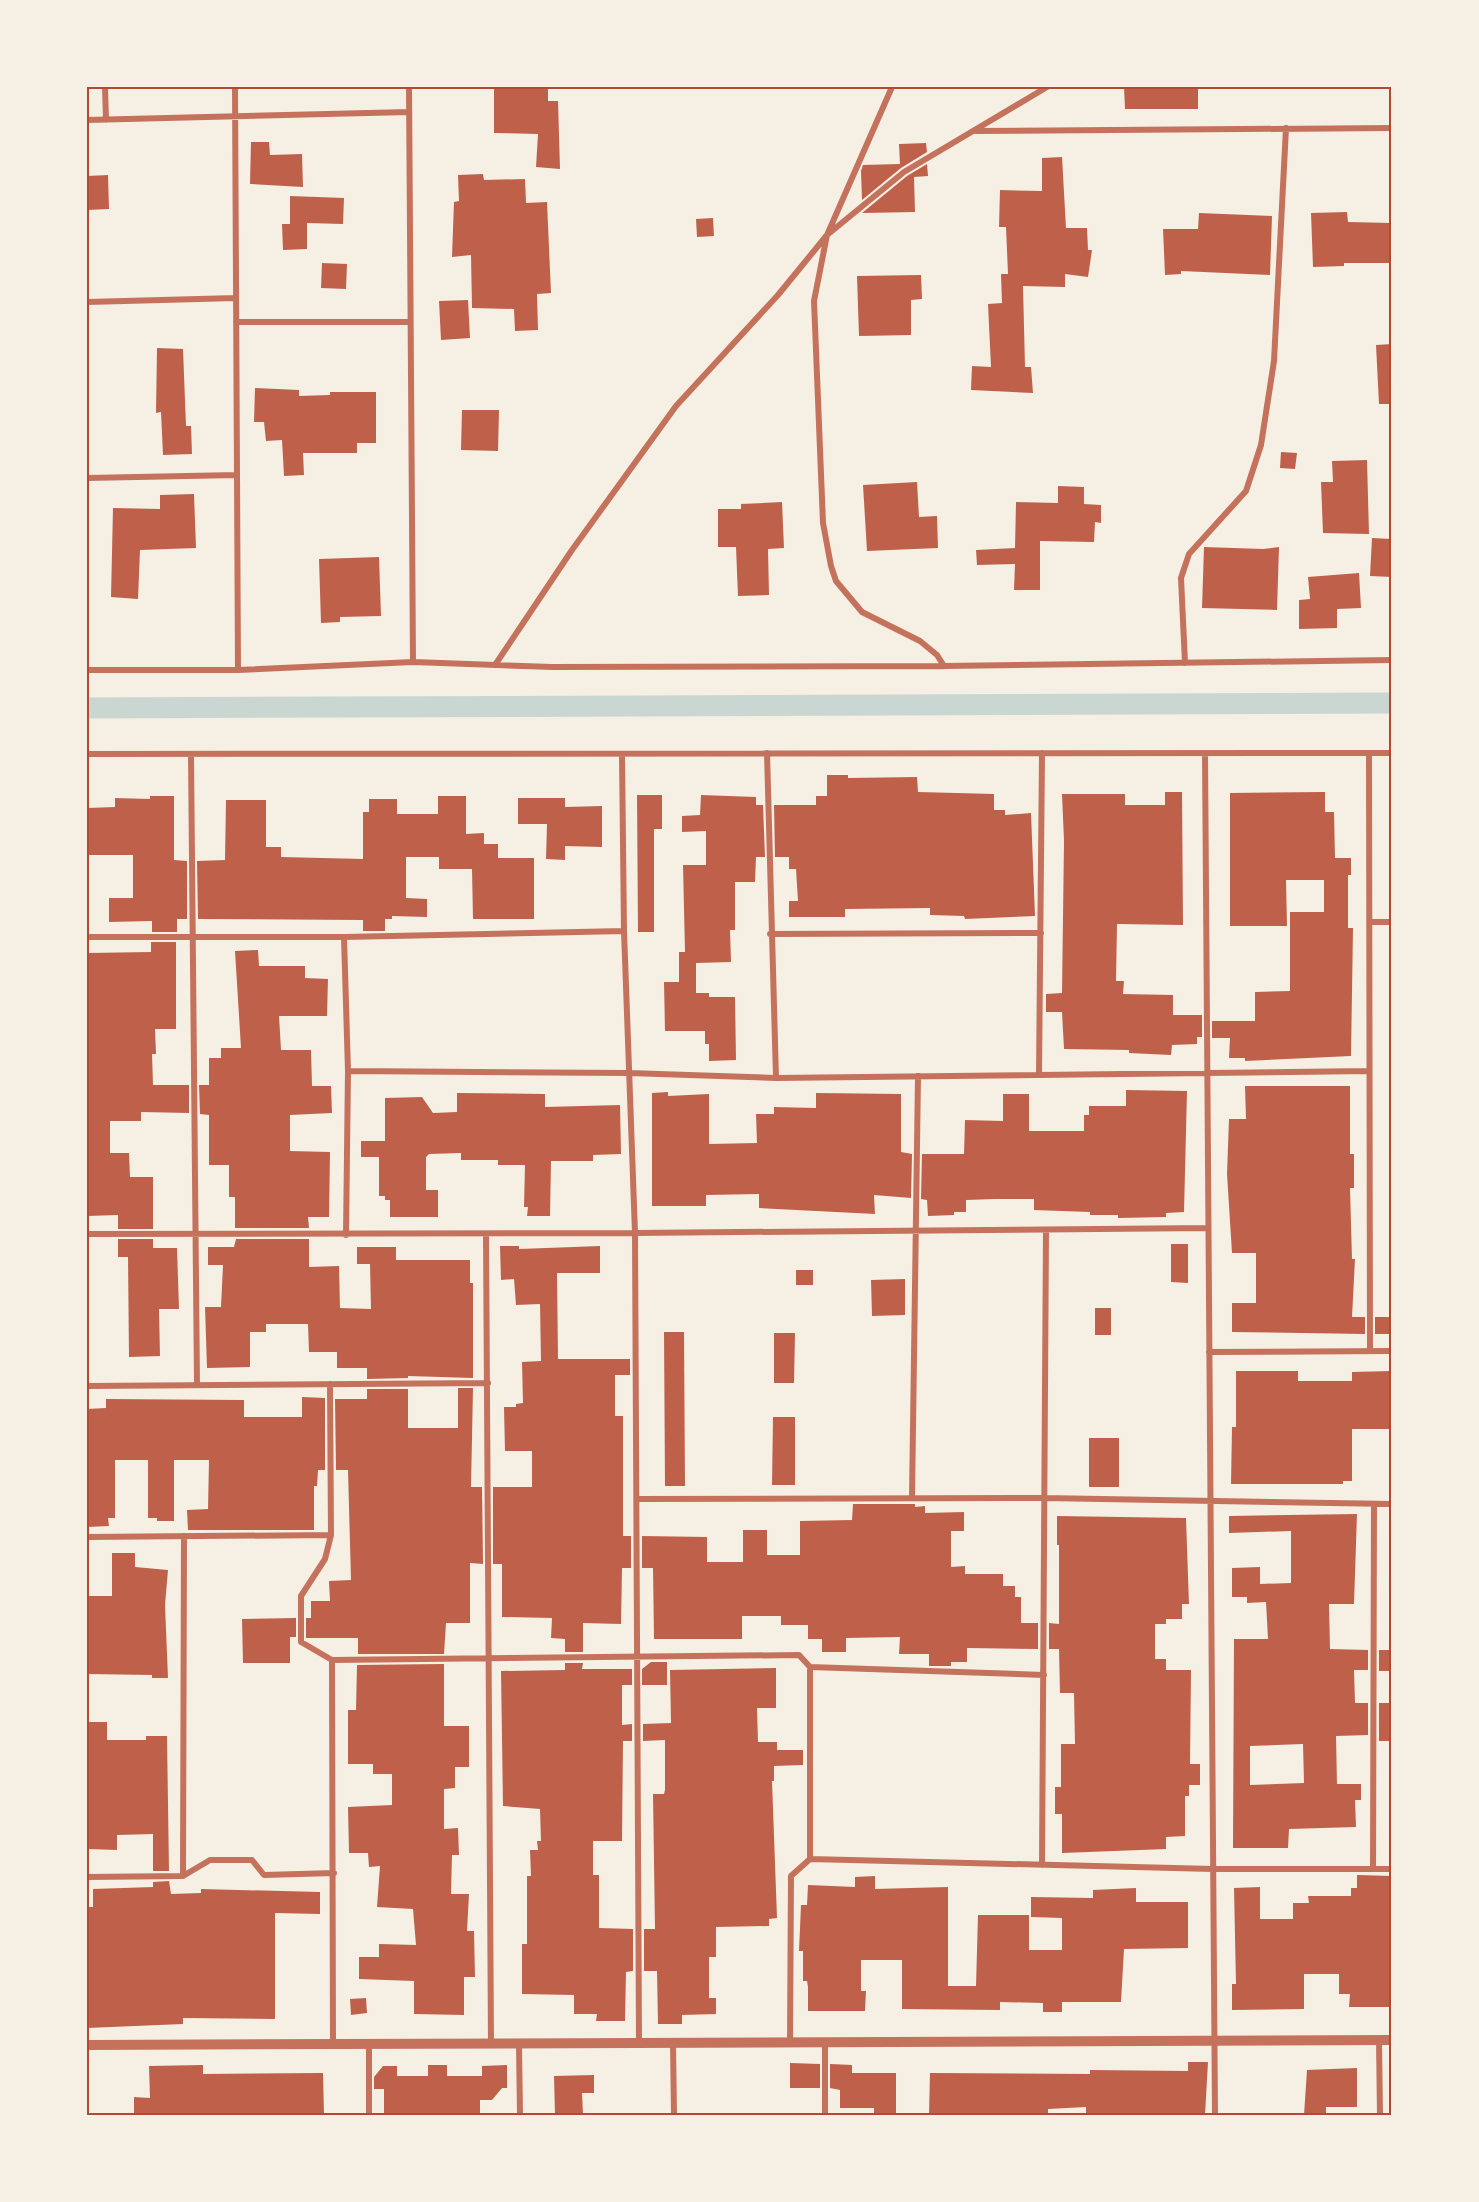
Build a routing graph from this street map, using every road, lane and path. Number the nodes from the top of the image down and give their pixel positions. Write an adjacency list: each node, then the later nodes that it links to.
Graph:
1 (105, 87): 9 (street)
2 (235, 87): 7 (street)
3 (409, 87): 6 (street)
4 (892, 87): 13 (street)
5 (1047, 87): 12 (street)
6 (409, 112): 7 (street); 17 (street)
7 (235, 118): 9 (street); 14 (street)
8 (87, 120): 9 (street)
9 (106, 120)
10 (1286, 128): 11 (street); 12 (street); 22 (street)
11 (1392, 128)
12 (973, 131): 13 (street)
13 (827, 234): 23 (street); 24 (street)
14 (236, 298): 15 (street); 16 (street)
15 (87, 302)
16 (236, 322): 17 (street); 18 (street)
17 (410, 322): 21 (street)
18 (237, 476): 19 (street); 26 (street)
19 (87, 478)
20 (1392, 660): 22 (street)
21 (413, 663): 23 (street); 26 (street)
22 (1185, 663): 24 (street)
23 (495, 665): 24 (street)
24 (944, 666)
25 (87, 670): 26 (street)
26 (238, 670)
27 (767, 753): 28 (street); 34 (street); 39 (street)
28 (1041, 753): 29 (street); 38 (street)
29 (1205, 753): 30 (street); 46 (street)
30 (1369, 753): 31 (street); 35 (street)
31 (1392, 753)
32 (87, 754): 33 (street)
33 (190, 754): 34 (street); 41 (street)
34 (622, 755): 37 (street)
35 (1370, 922): 36 (street); 44 (street)
36 (1392, 922)
37 (624, 931): 42 (street); 45 (street)
38 (1041, 933): 39 (street); 47 (street)
39 (770, 934): 49 (street)
40 (87, 937): 41 (street)
41 (193, 937): 42 (street); 56 (street)
42 (344, 937): 43 (street)
43 (348, 1071): 45 (street); 57 (street)
44 (1369, 1071): 46 (street); 58 (street)
45 (629, 1073): 49 (street); 53 (street)
46 (1207, 1073): 47 (street); 50 (street)
47 (1040, 1075): 48 (street)
48 (918, 1076): 49 (street); 52 (street)
49 (776, 1078)
50 (1208, 1228): 51 (street); 60 (street)
51 (1046, 1230): 52 (street); 66 (street)
52 (916, 1231): 53 (street); 65 (street)
53 (635, 1233): 55 (street); 67 (street)
54 (87, 1234): 56 (street)
55 (486, 1234): 57 (street); 61 (street)
56 (196, 1235): 57 (street); 63 (street)
57 (346, 1235)
58 (1370, 1351): 59 (street); 60 (street)
59 (1392, 1351)
60 (1209, 1352): 68 (street)
61 (488, 1383): 62 (street); 75 (street)
62 (330, 1384): 63 (street); 71 (street)
63 (197, 1385): 64 (street)
64 (87, 1386)
65 (912, 1498): 66 (street); 67 (street)
66 (1044, 1498): 68 (street); 78 (street)
67 (637, 1499): 74 (street)
68 (1210, 1502): 69 (street); 81 (street)
69 (1374, 1504): 70 (street); 82 (street)
70 (1392, 1504)
71 (332, 1535): 72 (street); 76 (street)
72 (184, 1536): 73 (street); 85 (street)
73 (87, 1537)
74 (635, 1657): 75 (street); 77 (street); 91 (street)
75 (489, 1658): 76 (street); 97 (street)
76 (333, 1660): 84 (street)
77 (810, 1666): 78 (street); 79 (street)
78 (1044, 1675): 80 (street)
79 (810, 1859): 80 (street); 93 (street)
80 (1042, 1865): 81 (street)
81 (1213, 1869): 82 (street); 89 (street)
82 (1373, 1869): 83 (street)
83 (1392, 1869)
84 (334, 1873): 85 (street); 95 (street)
85 (183, 1876): 86 (street)
86 (87, 1877)
87 (1379, 2040): 88 (street); 89 (street); 104 (street)
88 (1392, 2040)
89 (1214, 2041): 94 (street); 103 (street)
90 (519, 2043): 91 (street); 97 (street); 100 (street)
91 (639, 2043): 92 (street)
92 (673, 2043): 93 (street); 101 (street)
93 (790, 2043): 94 (street)
94 (825, 2043): 102 (street)
95 (333, 2044): 96 (street); 98 (street)
96 (369, 2044): 97 (street); 99 (street)
97 (491, 2044)
98 (87, 2045)
99 (369, 2115)
100 (520, 2115)
101 (674, 2115)
102 (825, 2115)
103 (1215, 2115)
104 (1380, 2115)

